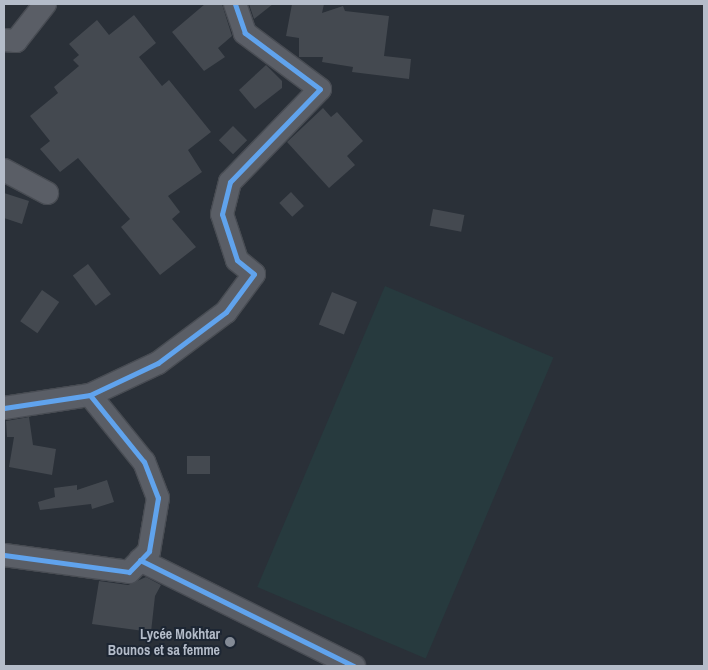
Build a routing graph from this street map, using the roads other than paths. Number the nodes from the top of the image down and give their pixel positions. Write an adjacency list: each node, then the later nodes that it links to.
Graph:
1 (45, 4): 3 (street)
2 (235, 4): 6 (street)
3 (4, 40)
4 (4, 170): 5 (street)
5 (47, 193)
6 (90, 395): 7 (street); 9 (street)
7 (4, 408)
8 (4, 555): 9 (street)
9 (140, 560): 10 (street)
10 (354, 666)

